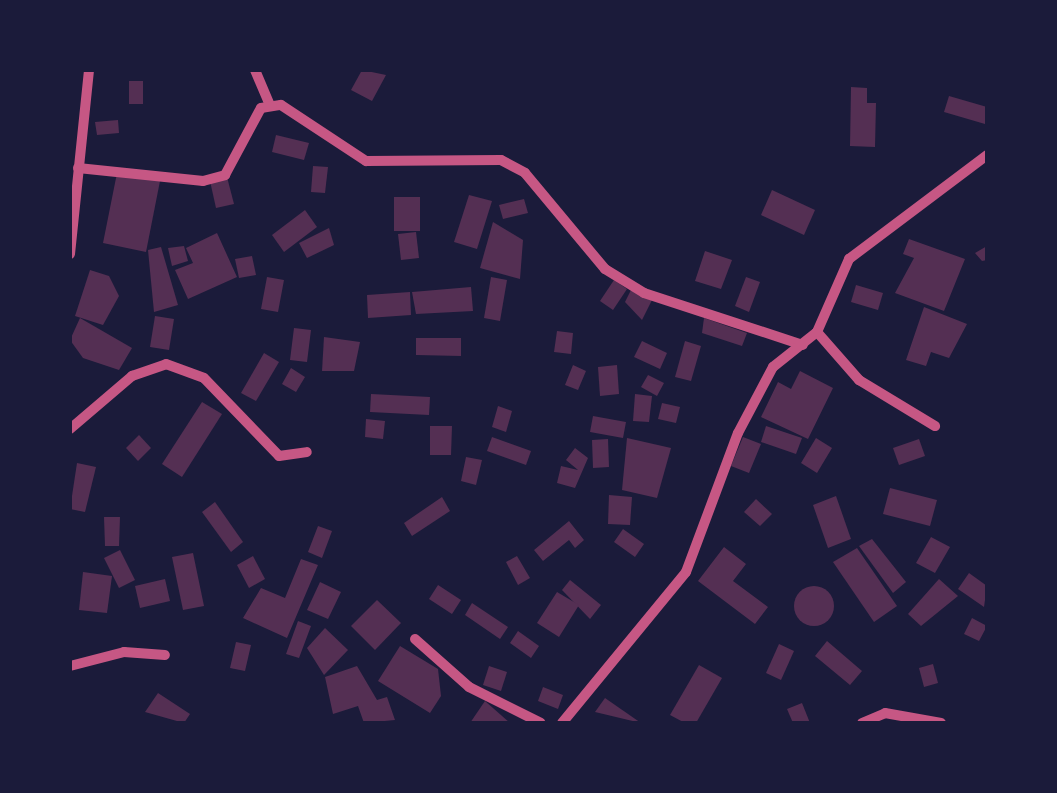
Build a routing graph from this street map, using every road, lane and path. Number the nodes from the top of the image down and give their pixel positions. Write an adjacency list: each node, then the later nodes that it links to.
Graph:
1 (90, 70): 5 (street)
2 (255, 70): 3 (street)
3 (269, 103): 5 (street); 8 (street)
4 (987, 155): 7 (street)
5 (78, 168): 6 (street)
6 (70, 254)
7 (817, 332): 8 (street); 9 (street)
8 (803, 346): 16 (street)
9 (934, 426)
10 (70, 430): 11 (street)
11 (307, 452)
12 (415, 638): 15 (street)
13 (165, 655): 14 (street)
14 (70, 666)
15 (542, 723)
16 (562, 723)
17 (862, 723): 18 (street)
18 (941, 723)

